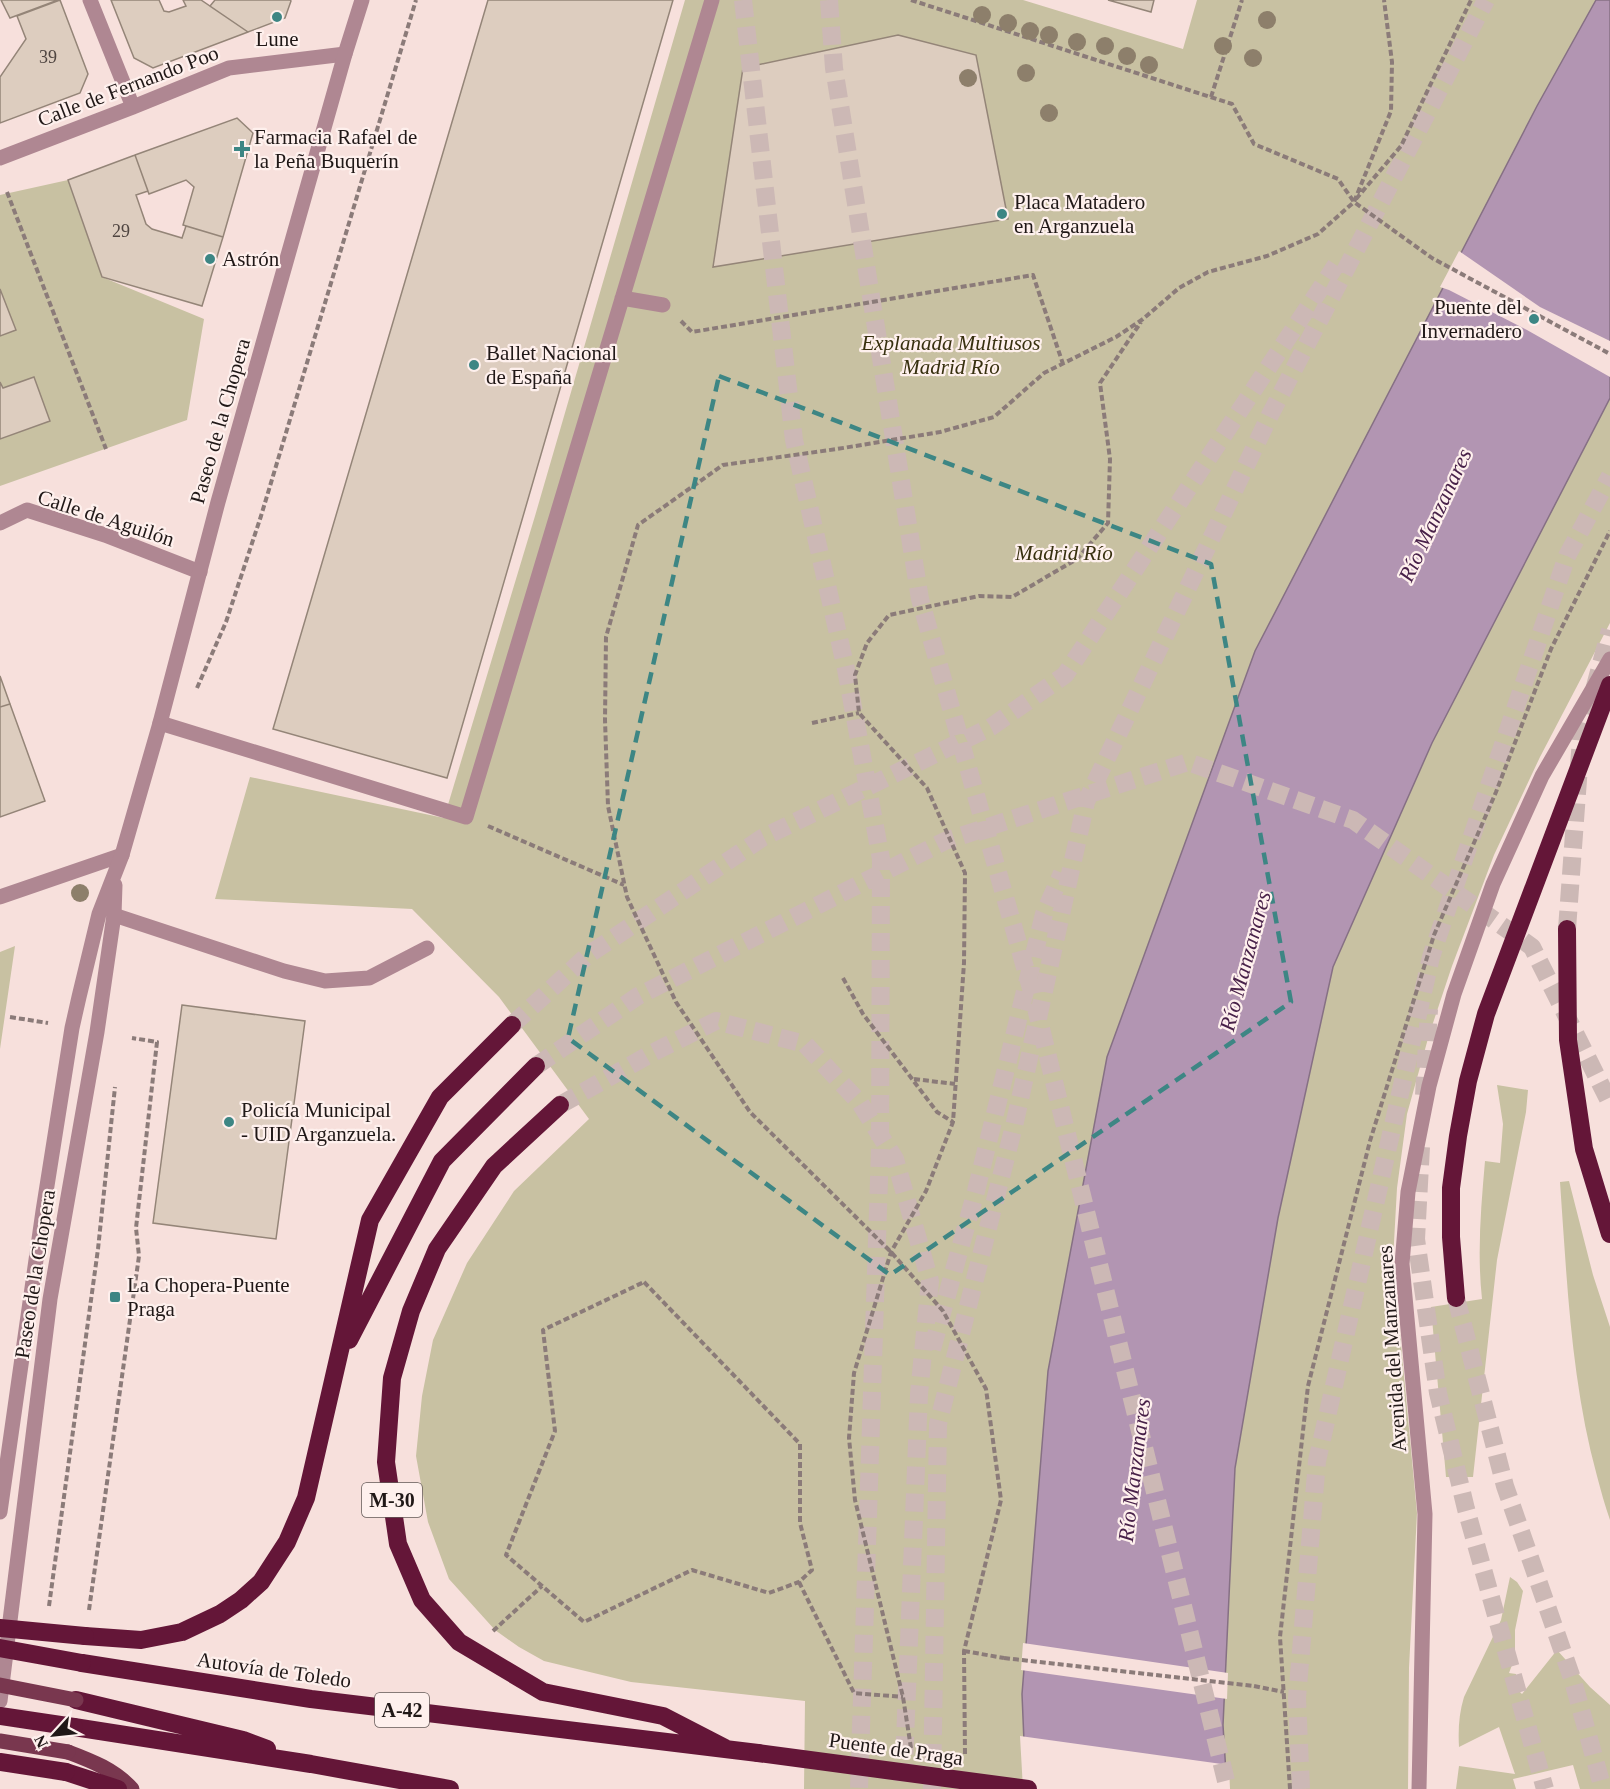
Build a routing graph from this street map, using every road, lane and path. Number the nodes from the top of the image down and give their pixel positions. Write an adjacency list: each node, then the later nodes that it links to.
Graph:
1 (90, 0): 11 (street)
2 (362, 0): 9 (street, Paseo de la Chopera)
3 (416, 0): 28 (path)
4 (712, 0): 15 (street)
5 (911, 0): 10 (path)
6 (1242, 0): 10 (path)
7 (1384, 0): 14 (path)
8 (1471, 0): 14 (path)
9 (345, 54): 11 (street, Calle de Fernando Poo); 22 (street, Paseo de la Chopera)
10 (1210, 97): 14 (path)
11 (134, 107): 12 (street, Calle de Fernando Poo)
12 (0, 158)
13 (7, 192): 20 (path)
14 (1354, 202): 17 (path); 18 (path)
15 (622, 298): 16 (street); 28 (street)
16 (663, 305): 19 (path)
17 (1143, 319): 19 (path); 25 (path)
18 (1610, 354)
19 (1064, 364): 32 (path)
20 (106, 449)
21 (0, 523): 22 (street, Calle de Aguilón)
22 (200, 572): 26 (street, Paseo de la Chopera)
23 (1610, 659): 78 (street, Avenida del Manzanares)
24 (1610, 685): 50 (highway)
25 (859, 713): 27 (path); 45 (path)
26 (160, 723): 28 (street); 30 (street, Paseo de la Chopera)
27 (812, 723)
28 (181, 728)
29 (488, 826): 32 (path)
30 (122, 855): 31 (street, Paseo de la Chopera); 33 (street)
31 (115, 876): 34 (street, Paseo de la Chopera); 52 (street, Paseo de la Chopera)
32 (625, 885): 49 (path)
33 (0, 897)
34 (114, 915): 36 (street); 61 (street, Paseo de la Chopera)
35 (1567, 929): 48 (highway)
36 (428, 948)
37 (843, 978): 43 (path)
38 (10, 1017): 39 (path)
39 (53, 1024)
40 (512, 1025): 51 (highway)
41 (132, 1038): 56 (path)
42 (536, 1066): 51 (highway)
43 (913, 1078): 45 (path); 47 (path)
44 (116, 1084): 55 (path)
45 (956, 1084): 47 (path)
46 (560, 1105): 68 (highway, M-30)
47 (953, 1122): 49 (path)
48 (1610, 1234)
49 (891, 1252): 60 (path); 63 (path)
50 (1456, 1298)
51 (337, 1363): 57 (highway, bridge)
52 (0, 1512)
53 (799, 1582): 54 (path); 54 (path); 63 (path)
54 (542, 1586): 58 (path)
55 (49, 1607)
56 (88, 1614)
57 (0, 1628)
58 (486, 1638)
59 (0, 1648): 68 (highway, Autovía de Toledo / A-42, bridge)
60 (964, 1651): 62 (path, bridge); 71 (path)
61 (1, 1682): 64 (main road, bridge); 65 (street, Paseo de la Chopera)
62 (1284, 1692)
63 (903, 1697): 70 (path)
64 (76, 1700): 73 (highway)
65 (0, 1701)
66 (0, 1716): 73 (highway, bridge)
67 (0, 1741): 75 (main road, bridge)
68 (725, 1748): 69 (highway, Autovía de Toledo / A-42)
69 (758, 1753): 77 (highway, Puente de Praga / A-42, bridge)
70 (913, 1755)
71 (965, 1755)
72 (0, 1762): 74 (highway, bridge)
73 (311, 1764): 76 (highway)
74 (118, 1789)
75 (132, 1789)
76 (450, 1789)
77 (1028, 1789)
78 (1419, 1789)

